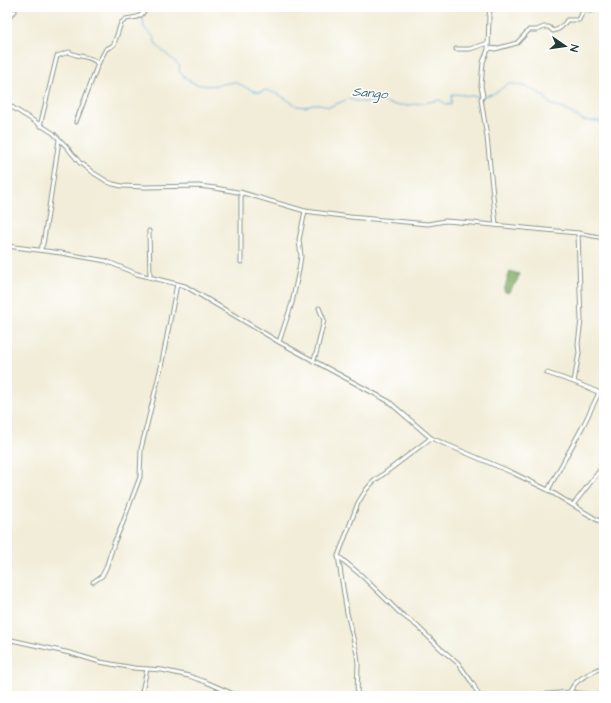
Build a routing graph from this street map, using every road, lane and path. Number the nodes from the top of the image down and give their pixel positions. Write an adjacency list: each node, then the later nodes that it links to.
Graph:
1 (148, 7): 10 (street)
2 (491, 7): 6 (street)
3 (596, 7): 8 (street)
4 (15, 11): 5 (street)
5 (7, 24)
6 (488, 42): 7 (street); 8 (street); 9 (street)
7 (456, 48)
8 (491, 48): 9 (street)
9 (487, 54): 17 (street)
10 (98, 64): 12 (street); 13 (street)
11 (7, 104): 13 (street)
12 (76, 122)
13 (40, 126): 14 (street)
14 (59, 140): 15 (street); 22 (street)
15 (241, 192): 16 (street); 23 (street)
16 (304, 211): 17 (street); 27 (street)
17 (496, 225): 19 (street)
18 (148, 231): 24 (street)
19 (578, 233): 20 (street); 30 (street)
20 (604, 238)
21 (7, 246): 22 (street)
22 (40, 250): 24 (street)
23 (241, 262)
24 (150, 277): 25 (street)
25 (177, 284): 27 (street); 37 (street)
26 (319, 308): 28 (street)
27 (279, 342): 28 (street)
28 (313, 361): 31 (street)
29 (546, 373): 30 (street)
30 (574, 382): 33 (street)
31 (431, 438): 33 (street); 36 (street)
32 (604, 465): 34 (street)
33 (548, 490): 34 (street)
34 (573, 505): 35 (street)
35 (604, 524)
36 (338, 556): 44 (street); 45 (street)
37 (93, 582)
38 (7, 639): 40 (street)
39 (604, 666): 41 (street)
40 (147, 669): 42 (street); 43 (street)
41 (570, 692): 46 (street); 47 (street)
42 (141, 696)
43 (238, 696)
44 (357, 696)
45 (479, 696)
46 (527, 696)
47 (604, 696)

